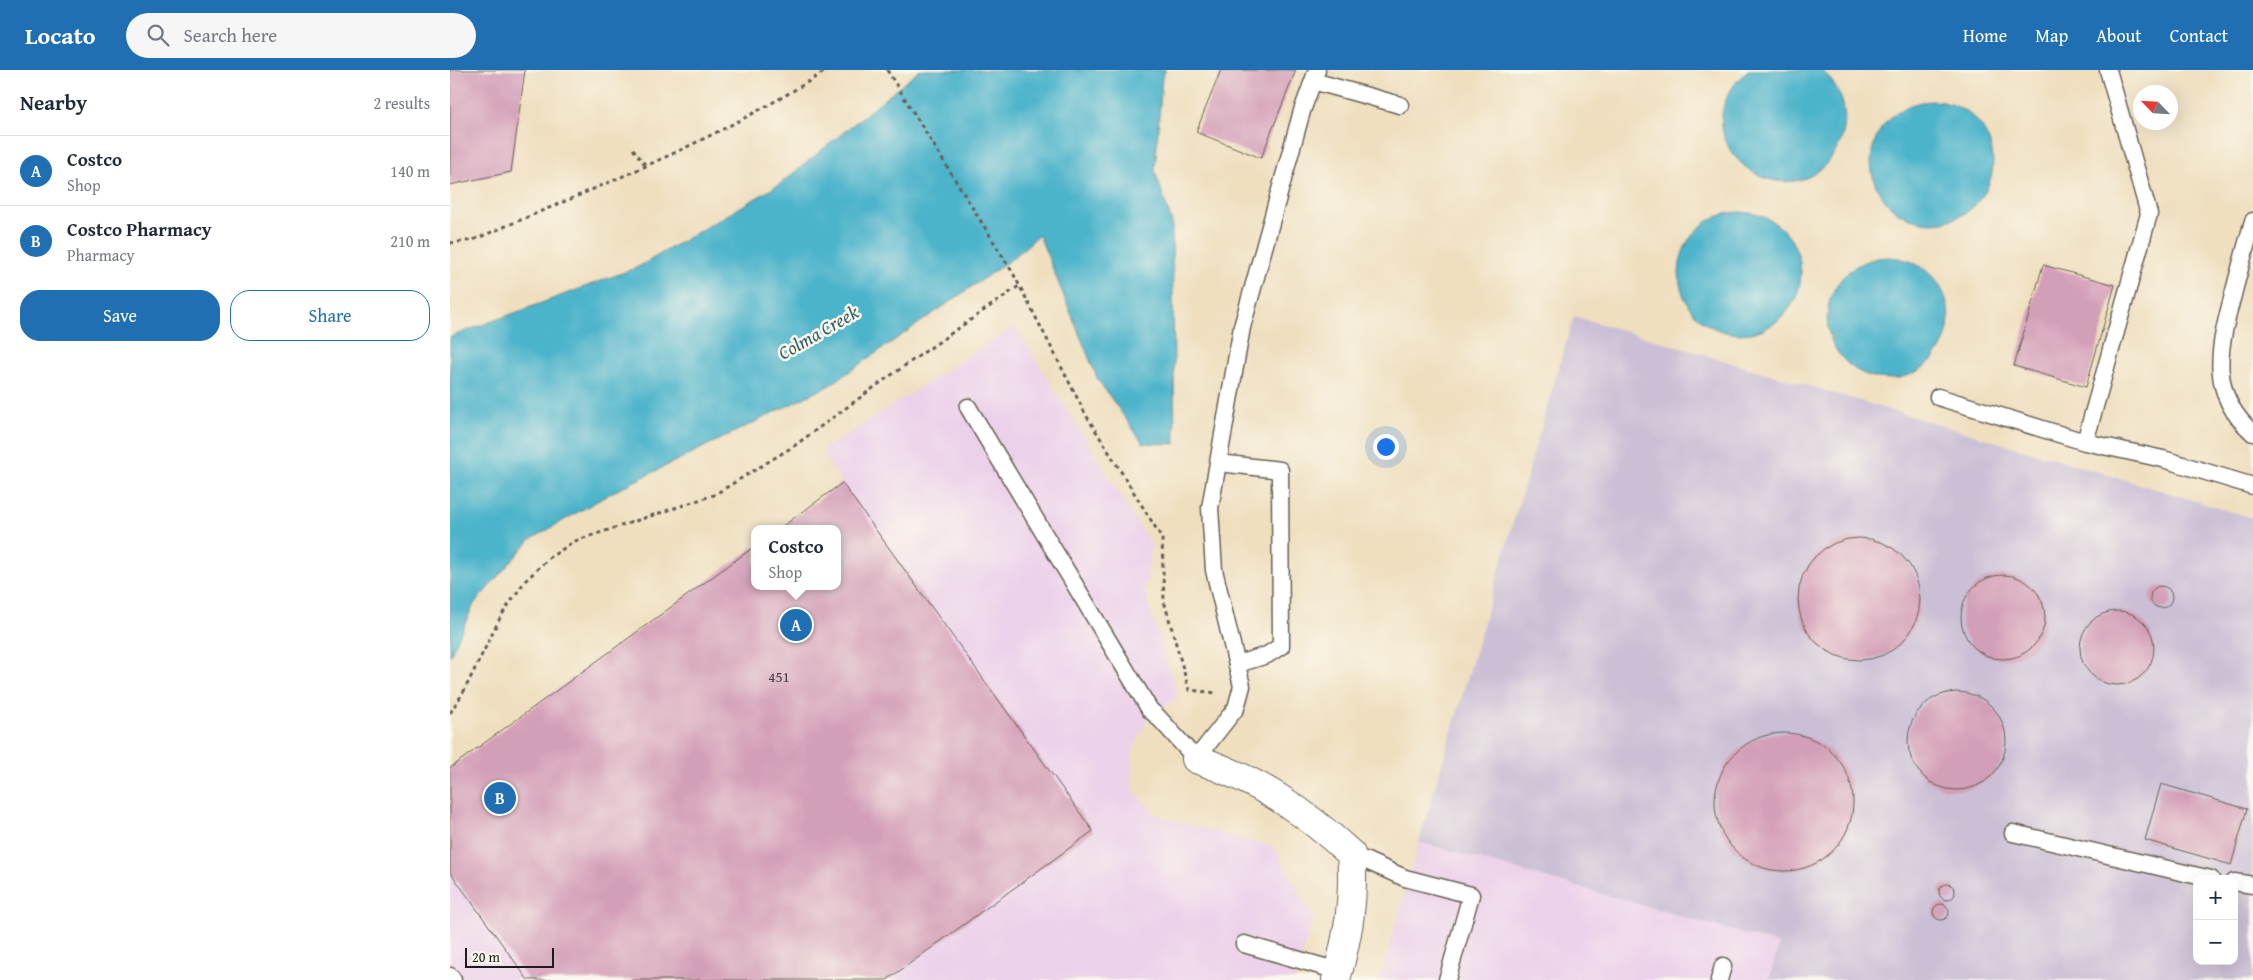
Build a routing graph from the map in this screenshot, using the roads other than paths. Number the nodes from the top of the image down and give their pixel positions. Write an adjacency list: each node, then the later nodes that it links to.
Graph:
1 (2108, 70): 8 (lane)
2 (1315, 75): 3 (lane); 9 (lane)
3 (1400, 105)
4 (2253, 222): 7 (lane)
5 (1938, 396): 8 (lane)
6 (968, 407): 12 (lane)
7 (2253, 433)
8 (2085, 442): 10 (lane)
9 (1219, 463): 11 (lane); 11 (lane)
10 (2253, 486)
11 (1238, 664): 12 (lane)
12 (1196, 759): 14 (street)
13 (2013, 832): 15 (lane)
14 (1351, 854): 20 (street); 22 (lane)
15 (2193, 875)
16 (2238, 883): 17 (lane)
17 (2253, 885)
18 (1244, 944): 20 (lane)
19 (450, 976): 21 (lane)
20 (1337, 976)
21 (453, 980)
22 (1447, 980)

